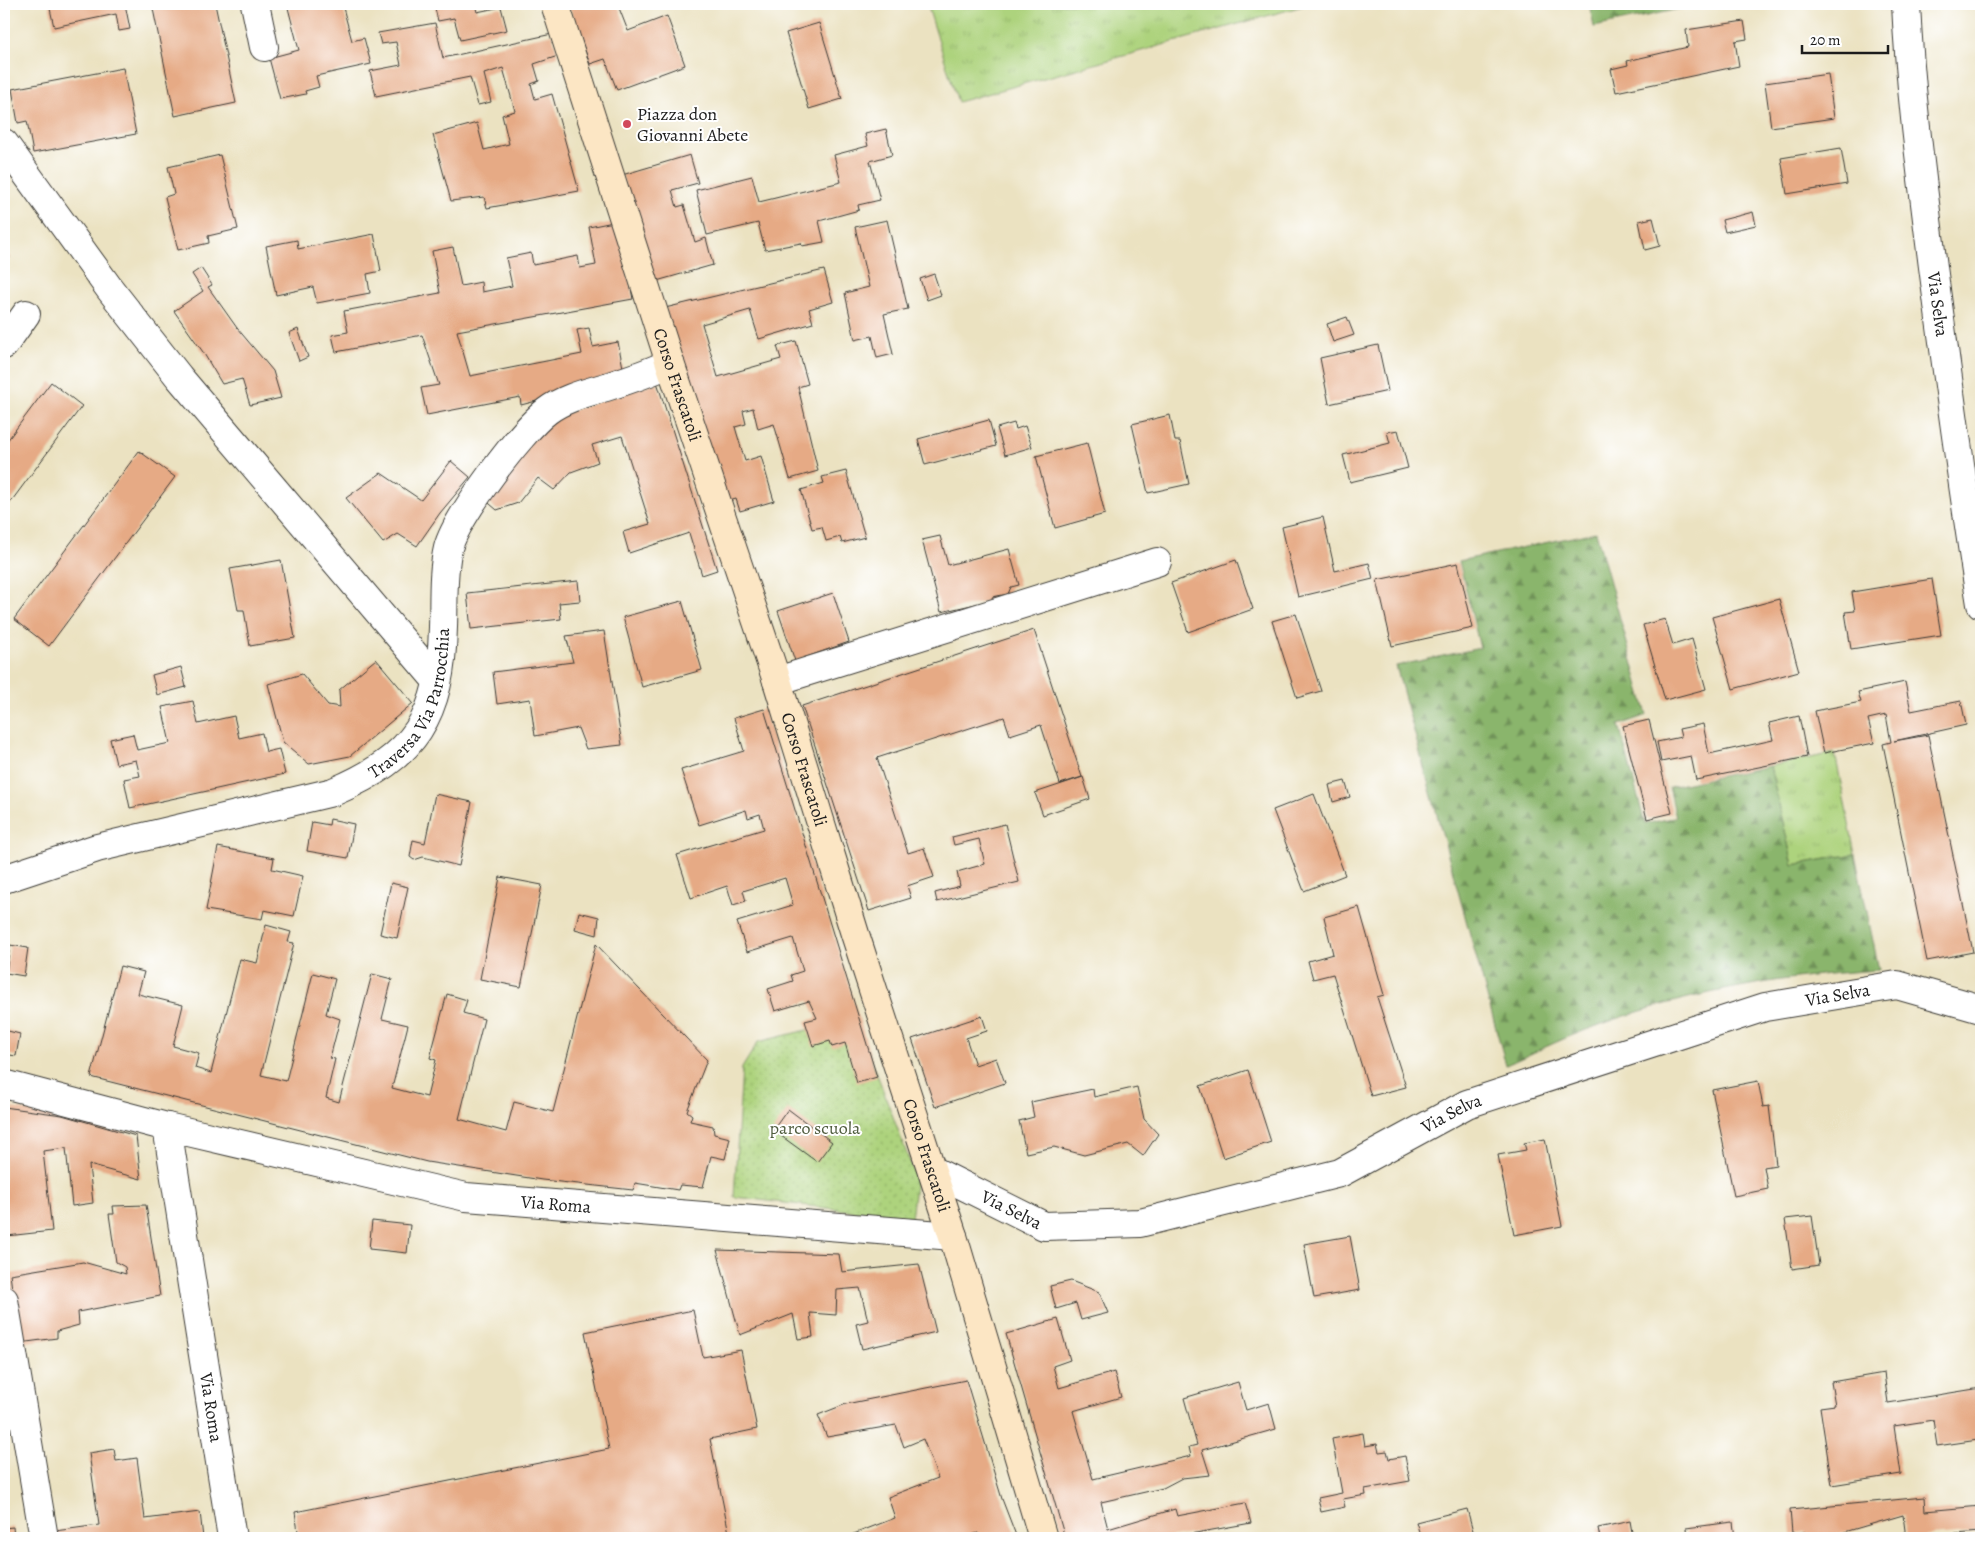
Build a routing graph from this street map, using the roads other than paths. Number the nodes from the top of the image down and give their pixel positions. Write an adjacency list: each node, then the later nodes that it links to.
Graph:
1 (255, 4): 4 (street)
2 (556, 4): 8 (street, Corso Frascatoli)
3 (1906, 4): 10 (street, Via Selva)
4 (264, 47)
5 (4, 143): 12 (street)
6 (26, 314): 7 (street)
7 (4, 345)
8 (670, 364): 11 (street, Corso Frascatoli); 12 (street, Traversa Via Parrocchia)
9 (1157, 562): 11 (street)
10 (1981, 604)
11 (777, 681): 17 (street, Corso Frascatoli)
12 (437, 682): 13 (street, Traversa Via Parrocchia)
13 (4, 879)
14 (1981, 1009): 17 (street, Via Selva)
15 (4, 1084): 16 (street, Via Roma)
16 (166, 1127): 18 (street, Via Roma); 22 (street, Via Roma)
17 (930, 1164): 18 (street, Corso Frascatoli)
18 (953, 1236): 23 (street, Corso Frascatoli)
19 (4, 1300): 20 (street)
20 (11, 1379): 21 (street)
21 (44, 1538)
22 (232, 1538)
23 (1043, 1538)

